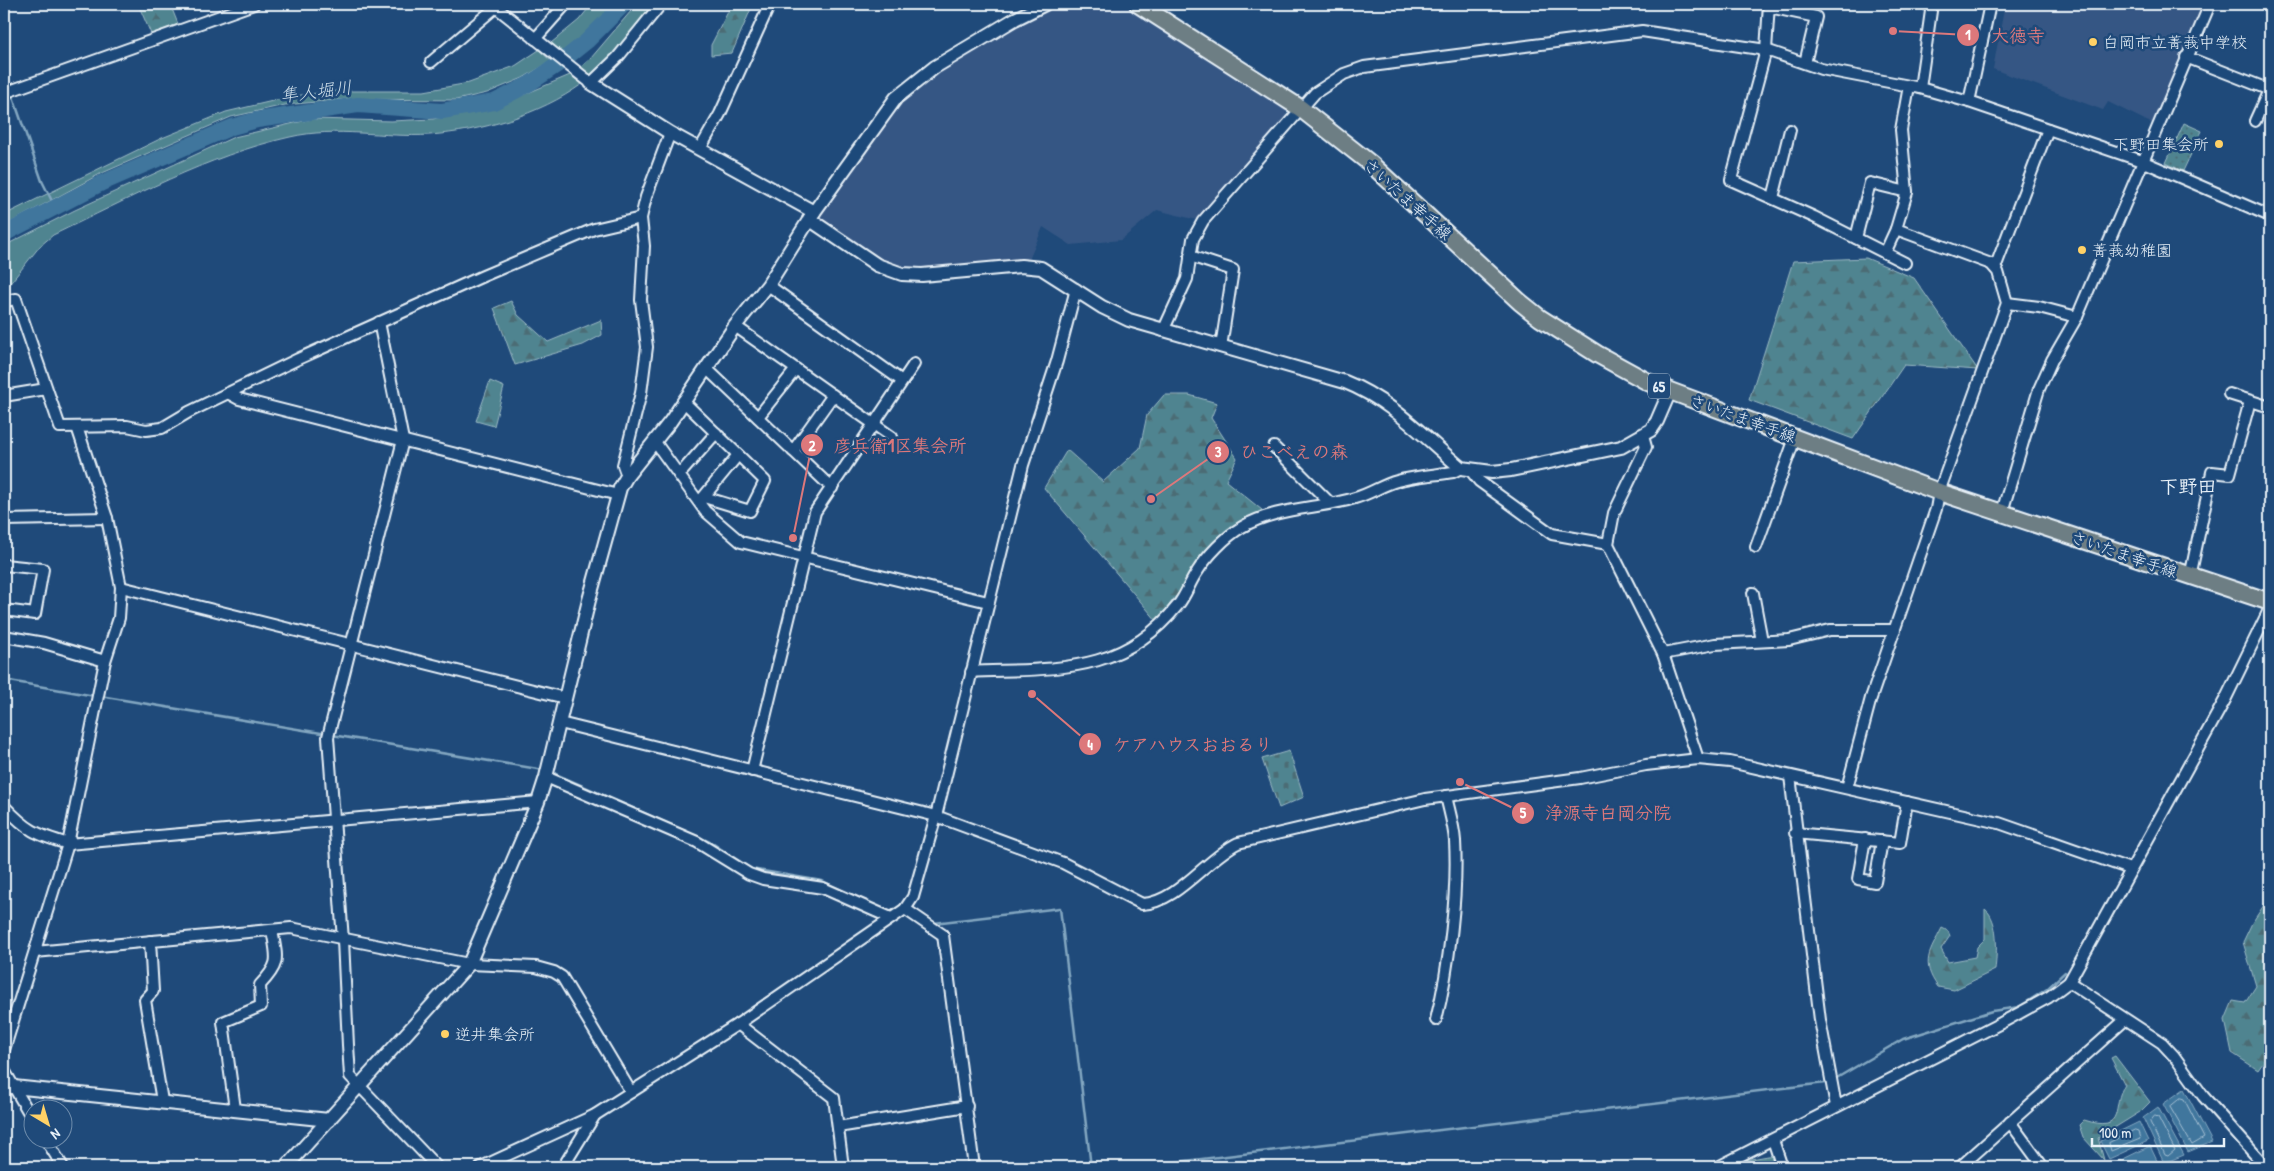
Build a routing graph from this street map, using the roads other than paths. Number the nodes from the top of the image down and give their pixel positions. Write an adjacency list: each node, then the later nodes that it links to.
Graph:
1 (254, 4): 21 (street)
2 (566, 4): 12 (street)
3 (661, 4): 17 (street)
4 (770, 4): 28 (street)
5 (1046, 4): 32 (street)
6 (1138, 4): 23 (main road, さいたま幸手線 / 65)
7 (1932, 4): 19 (street)
8 (1990, 4): 22 (street)
9 (2210, 4): 14 (street)
10 (494, 5): 12 (street); 15 (street)
11 (1769, 5): 13 (street); 16 (street)
12 (539, 42): 17 (street)
13 (1766, 50): 16 (street); 23 (street); 31 (street)
14 (2186, 56): 20 (street); 29 (street)
15 (431, 62)
16 (1805, 63): 18 (street)
17 (591, 83): 27 (street)
18 (1909, 86): 19 (street); 30 (street)
19 (1920, 88): 22 (street)
20 (2270, 89): 24 (street)
21 (4, 92)
22 (1969, 102): 25 (street)
23 (1300, 108): 38 (street); 55 (main road, さいたま幸手線 / 65)
24 (2255, 121)
25 (2048, 129): 29 (street); 40 (street)
26 (1790, 130): 31 (street)
27 (670, 133): 28 (street); 34 (street)
28 (700, 149): 32 (street)
29 (2142, 161): 33 (street); 45 (street)
30 (1907, 192): 35 (street); 36 (street)
31 (1773, 198): 36 (street)
32 (811, 216): 41 (street); 42 (street)
33 (2270, 216)
34 (642, 218): 46 (street); 77 (street)
35 (1896, 229): 37 (street); 40 (street)
36 (1856, 238): 37 (street)
37 (1886, 252): 39 (street)
38 (1190, 256): 48 (street); 49 (street)
39 (1905, 263)
40 (1995, 268): 44 (street)
41 (768, 284): 47 (street); 53 (street)
42 (1076, 289): 48 (street); 93 (street)
43 (4, 301): 54 (street)
44 (2007, 304): 45 (street); 79 (street)
45 (2077, 317): 83 (street)
46 (380, 322): 56 (street); 70 (street)
47 (735, 326): 51 (street); 52 (street)
48 (1163, 331): 49 (street)
49 (1221, 348): 75 (street)
50 (914, 364): 53 (street)
51 (706, 368): 60 (street); 63 (street)
52 (796, 369): 58 (street); 63 (street)
53 (902, 381): 64 (street)
54 (46, 389): 59 (street); 65 (street)
55 (1670, 391): 67 (street); 69 (main road, さいたま幸手線 / 65)
56 (228, 392): 65 (street); 70 (street)
57 (2228, 394): 61 (street)
58 (833, 395): 64 (street); 73 (street)
59 (4, 396)
60 (683, 401): 66 (street); 71 (street)
61 (2250, 401): 62 (street); 90 (street)
62 (2270, 407)
63 (758, 418): 73 (street)
64 (874, 424): 68 (street); 78 (street)
65 (77, 427): 84 (street)
66 (716, 433): 74 (street); 76 (street)
67 (1643, 436): 75 (street); 86 (street)
68 (892, 437)
69 (1795, 438): 79 (main road, さいたま幸手線 / 65); 87 (street)
70 (403, 440): 80 (street); 100 (street)
71 (655, 442): 76 (street); 77 (street)
72 (1274, 447): 82 (street)
73 (793, 451): 78 (street)
74 (738, 455): 81 (street); 81 (street)
75 (1466, 469): 82 (street); 86 (street)
76 (679, 475): 81 (street)
77 (627, 476): 80 (street)
78 (832, 488): 88 (street)
79 (1940, 492): 83 (main road, さいたま幸手線 / 65); 97 (street)
80 (618, 494): 104 (street)
81 (701, 500): 88 (street)
82 (1330, 503): 103 (street)
83 (2002, 512): 90 (main road, さいたま幸手線 / 65)
84 (107, 518): 85 (street); 91 (street)
85 (4, 520)
86 (1608, 544): 101 (street)
87 (1756, 547)
88 (804, 558): 93 (street); 107 (street)
89 (4, 564): 96 (street)
90 (2190, 578): 94 (main road, さいたま幸手線 / 65)
91 (121, 587): 100 (street); 102 (street)
92 (1754, 593): 99 (street)
93 (988, 602): 103 (street)
94 (2270, 602)
95 (2270, 608): 121 (street)
96 (4, 610)
97 (1895, 630): 99 (street); 110 (street)
98 (4, 636): 102 (street)
99 (1762, 641): 101 (street)
100 (352, 645): 104 (street); 116 (street)
101 (1664, 654): 106 (street)
102 (105, 661): 120 (street)
103 (971, 672): 115 (street)
104 (565, 698): 105 (street)
105 (560, 723): 107 (street); 108 (street)
106 (1698, 759): 109 (street); 111 (street)
107 (752, 770): 115 (street)
108 (546, 776): 112 (street); 123 (street)
109 (1790, 776): 110 (street); 117 (street)
110 (1847, 788): 113 (street)
111 (1446, 796): 115 (street); 130 (street)
112 (538, 802): 116 (street); 128 (street)
113 (1907, 802): 119 (street); 121 (street)
114 (4, 806): 120 (street)
115 (936, 816): 122 (street)
116 (334, 821): 120 (street); 125 (street)
117 (1795, 833): 118 (street); 141 (street)
118 (1865, 839): 119 (street); 119 (street)
119 (1882, 841)
120 (68, 844): 127 (street)
121 (2130, 869): 129 (street)
122 (905, 909): 123 (street); 140 (street)
123 (891, 918): 132 (street)
124 (272, 930): 125 (street); 126 (street); 142 (street)
125 (343, 940): 128 (street); 136 (street)
126 (150, 941): 127 (street); 138 (street)
127 (35, 952): 133 (street)
128 (469, 964): 136 (street); 137 (street)
129 (2069, 982): 131 (street); 141 (street)
130 (1436, 1020)
131 (2125, 1020): 145 (street); 160 (street)
132 (738, 1024): 137 (street); 146 (street)
133 (4, 1050)
134 (4, 1070): 135 (street)
135 (8, 1086): 138 (street); 139 (street)
136 (358, 1087): 144 (street); 152 (street)
137 (631, 1092): 143 (street)
138 (162, 1101): 142 (street)
139 (22, 1105)
140 (967, 1106): 146 (street); 156 (street)
141 (1836, 1106): 147 (street)
142 (235, 1109): 144 (street)
143 (595, 1115): 153 (street); 154 (street)
144 (329, 1120): 151 (street)
145 (2010, 1122): 149 (street); 159 (street)
146 (838, 1127): 155 (street)
147 (1773, 1140): 157 (street); 158 (street)
148 (51, 1148): 150 (street)
149 (1965, 1166)
150 (62, 1167)
151 (286, 1167)
152 (436, 1167)
153 (482, 1167)
154 (563, 1167)
155 (843, 1167)
156 (974, 1167)
157 (1718, 1167)
158 (1782, 1167)
159 (2044, 1167)
160 (2266, 1167)

